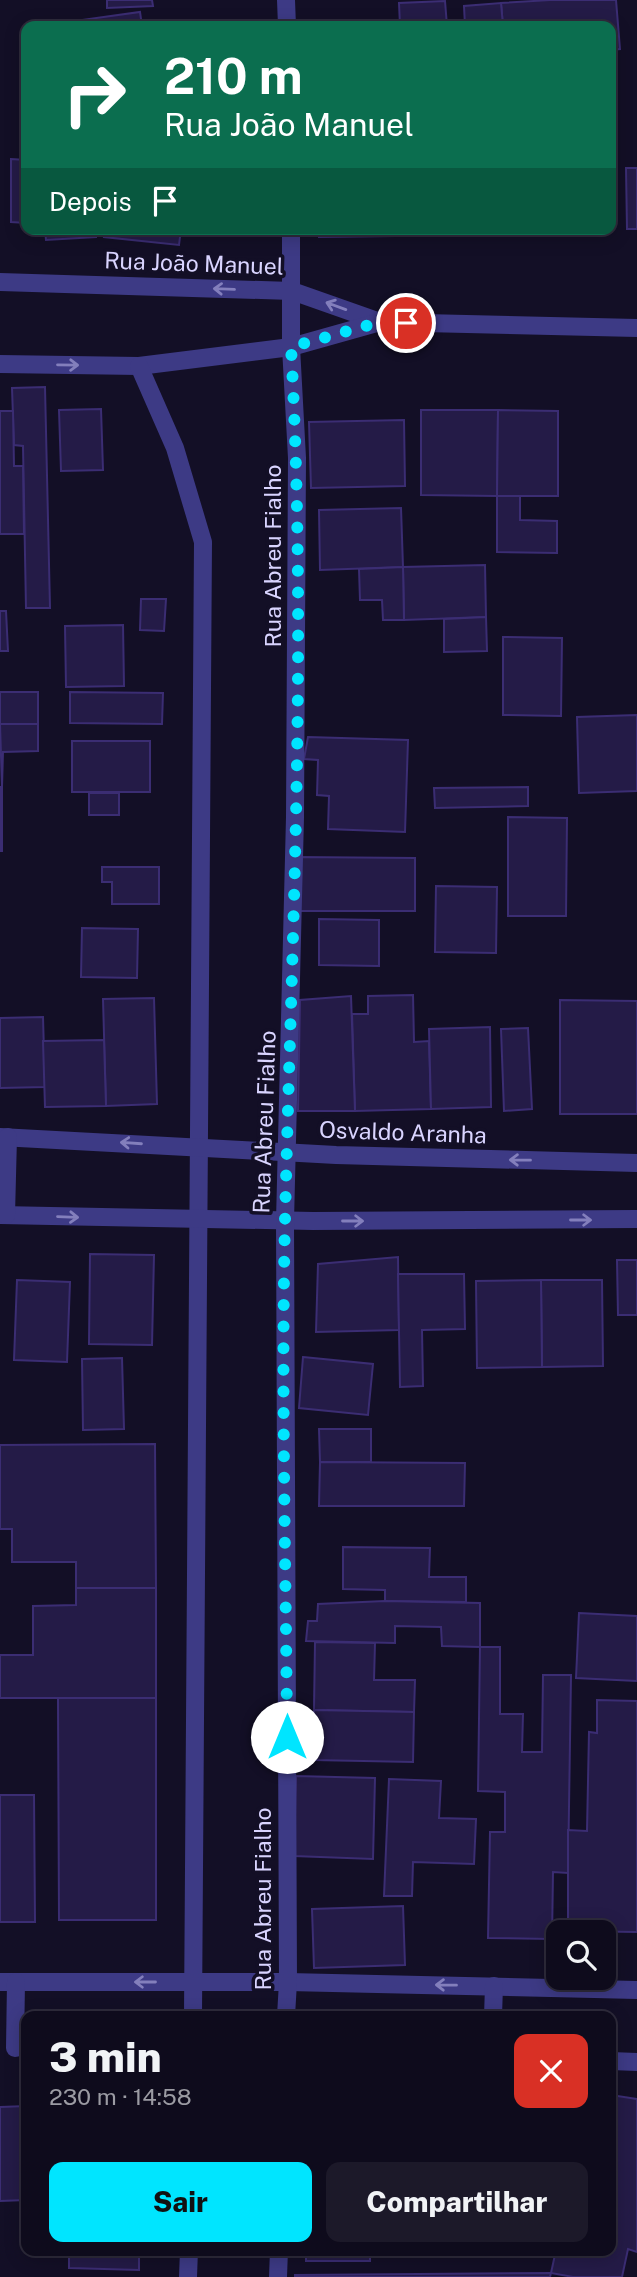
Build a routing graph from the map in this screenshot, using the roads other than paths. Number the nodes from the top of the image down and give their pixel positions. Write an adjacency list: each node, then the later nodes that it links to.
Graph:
1 (286, 0): 2 (street)
2 (287, 21)
3 (291, 235): 5 (street, Rua Abreu Fialho)
4 (0, 282): 5 (street, Rua João Manuel, one-way to 4)
5 (292, 291): 6 (street, Rua João Manuel, one-way to 5); 8 (street, Rua Abreu Fialho)
6 (380, 322): 7 (street, Rua João Manuel); 8 (street, Rua João Manuel)
7 (637, 328)
8 (291, 347): 10 (street, Rua João Manuel); 13 (street, Rua Abreu Fialho)
9 (0, 364): 10 (street, Rua João Manuel, one-way to 10)
10 (139, 366): 12 (street)
11 (4, 1137): 12 (street, Osvaldo Aranha, one-way to 11); 15 (street)
12 (208, 1148): 13 (street, Osvaldo Aranha); 16 (street)
13 (281, 1153): 14 (street, Osvaldo Aranha, one-way to 13); 18 (street, Rua Abreu Fialho)
14 (637, 1163)
15 (3, 1215): 16 (street, one-way to 16)
16 (204, 1219): 18 (street); 21 (street)
17 (637, 1219): 18 (street, one-way to 17)
18 (277, 1220): 20 (street, Rua Abreu Fialho)
19 (8, 1982): 21 (street, one-way to 19); 27 (street)
20 (288, 1982): 21 (street); 22 (street, one-way to 20); 25 (street, Rua Abreu Fialho)
21 (193, 1983): 24 (street)
22 (494, 1986): 23 (street); 26 (street)
23 (637, 1990)
24 (193, 2011)
25 (286, 2011)
26 (493, 2011)
27 (14, 2048)
28 (616, 2062): 29 (street)
29 (637, 2062)
30 (188, 2256): 32 (street)
31 (279, 2256): 33 (street)
32 (188, 2277)
33 (278, 2277)

